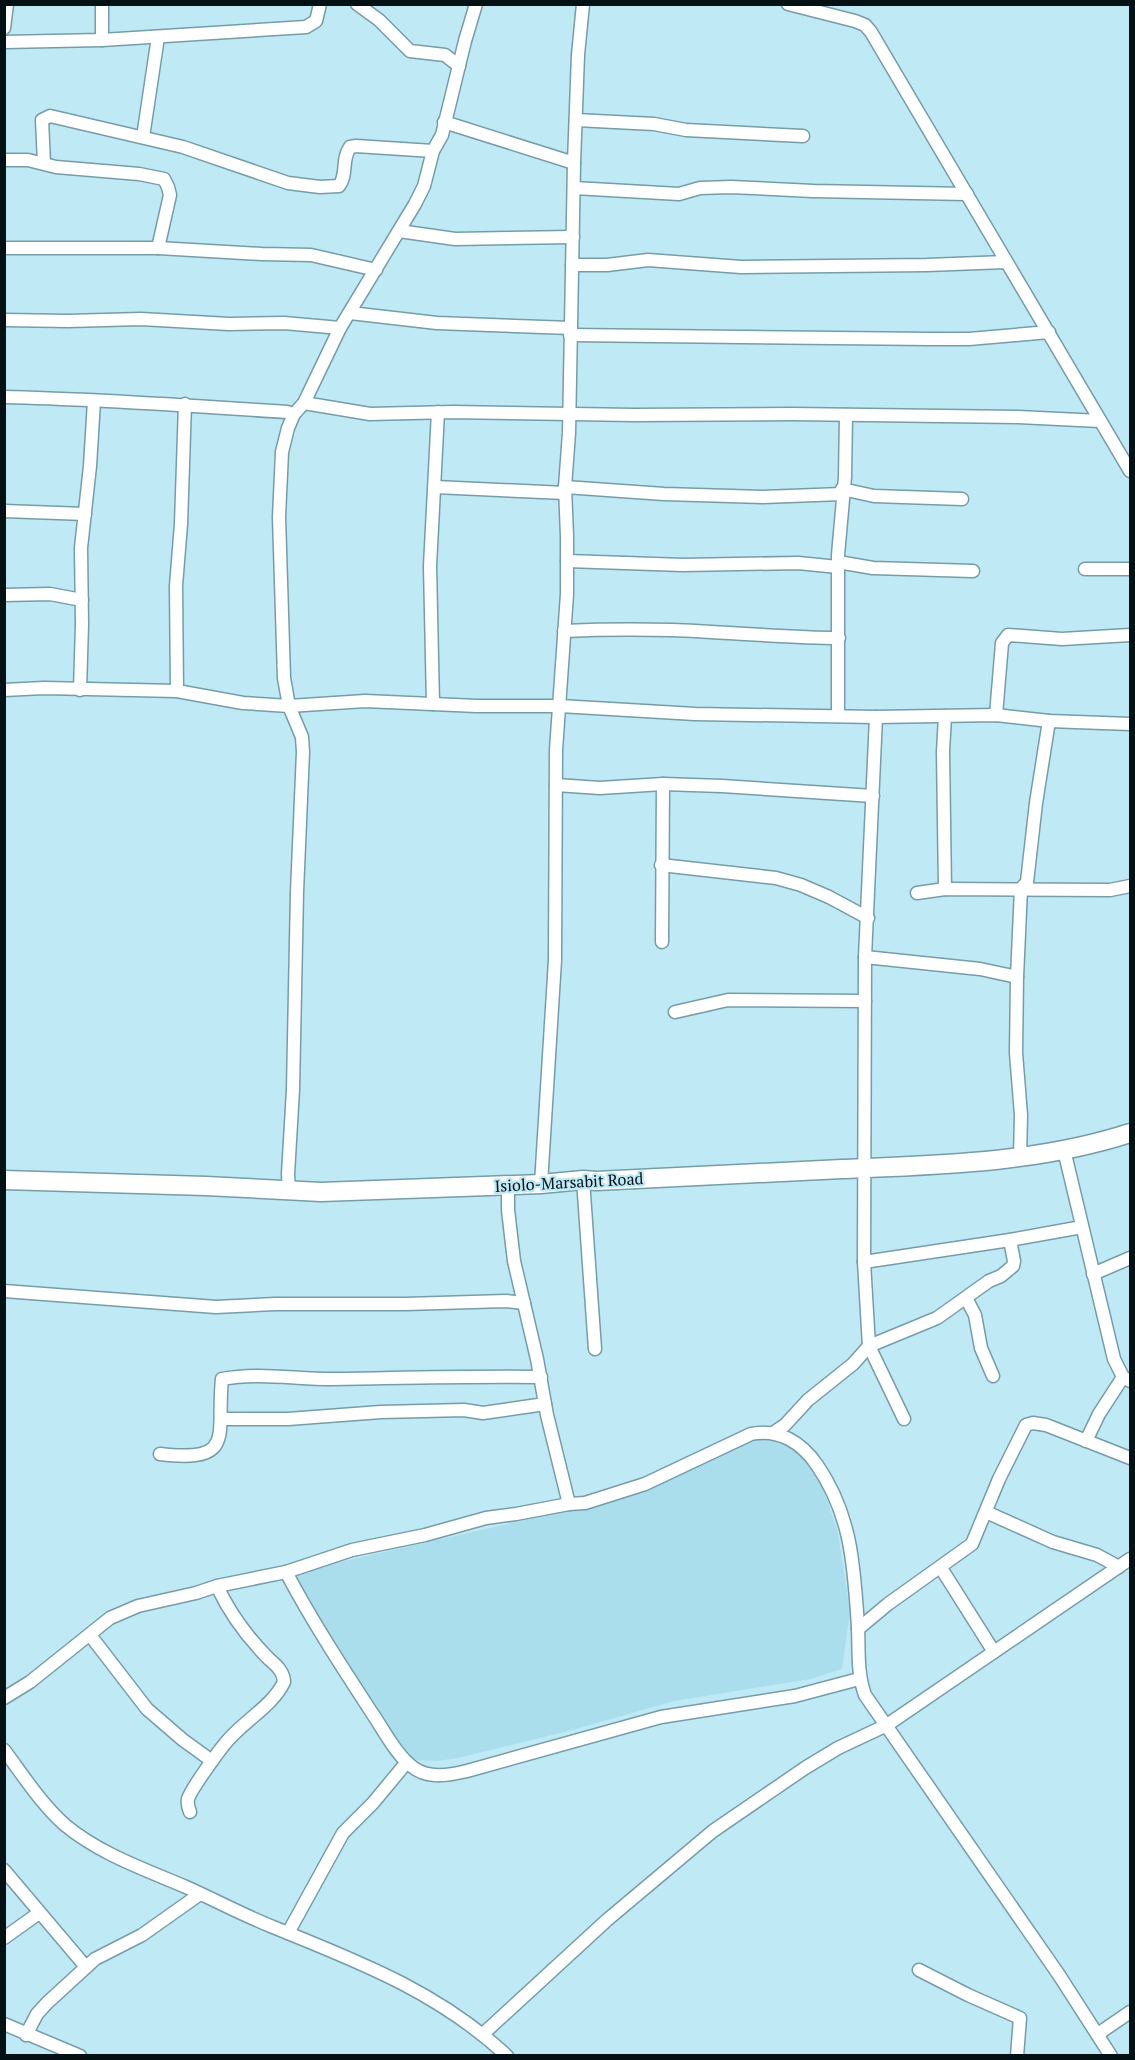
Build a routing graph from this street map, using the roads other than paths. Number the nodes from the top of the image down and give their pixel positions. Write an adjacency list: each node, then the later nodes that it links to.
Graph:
1 (7, 4): 8 (street)
2 (102, 4): 10 (street)
3 (320, 4): 9 (street)
4 (357, 4): 12 (street)
5 (476, 4): 12 (street)
6 (583, 4): 13 (street)
7 (788, 4): 22 (street)
8 (4, 28)
9 (158, 37): 10 (street); 16 (street)
10 (102, 40): 11 (street)
11 (4, 42)
12 (459, 66): 14 (street)
13 (576, 120): 15 (street); 20 (street)
14 (444, 122): 17 (street); 20 (street)
15 (803, 136)
16 (143, 138): 17 (street); 19 (street)
17 (433, 151): 23 (street)
18 (4, 160): 19 (street)
19 (44, 163): 26 (street)
20 (574, 163): 21 (street)
21 (574, 189): 22 (street); 24 (street)
22 (967, 194): 27 (street)
23 (399, 231): 24 (street); 29 (street)
24 (573, 237): 28 (street)
25 (4, 248): 26 (street)
26 (158, 248): 29 (street)
27 (1006, 262): 28 (street); 34 (street)
28 (572, 265): 33 (street)
29 (376, 270): 30 (street)
30 (350, 313): 32 (street); 33 (street)
31 (4, 320): 32 (street)
32 (340, 328): 37 (street)
33 (571, 332): 34 (street); 40 (street)
34 (1049, 332): 43 (street)
35 (4, 397): 36 (street)
36 (94, 401): 38 (street); 50 (street)
37 (304, 403): 39 (street); 41 (street)
38 (185, 404): 41 (street); 63 (street)
39 (438, 412): 40 (street); 45 (street)
40 (570, 412): 42 (street); 46 (street)
41 (294, 414): 65 (street)
42 (846, 415): 43 (street); 47 (street)
43 (1101, 421): 44 (street)
44 (1131, 471)
45 (435, 487): 46 (street); 64 (street)
46 (565, 490): 47 (street); 51 (street)
47 (842, 491): 48 (street); 52 (street)
48 (962, 499)
49 (4, 511): 50 (street)
50 (86, 514): 57 (street)
51 (567, 561): 52 (street); 58 (street)
52 (838, 565): 55 (street); 60 (street)
53 (1085, 569): 54 (street)
54 (1131, 569)
55 (973, 571)
56 (4, 595): 57 (street)
57 (82, 600): 62 (street)
58 (564, 631): 60 (street); 66 (street)
59 (1131, 635): 67 (street)
60 (839, 638): 68 (street)
61 (4, 690): 62 (street)
62 (80, 690): 63 (street)
63 (177, 691): 65 (street)
64 (433, 704): 65 (street); 66 (street)
65 (290, 706): 95 (street)
66 (560, 706): 68 (street); 73 (street)
67 (996, 715): 69 (street); 71 (street)
68 (838, 716): 70 (street)
69 (945, 716): 70 (street); 78 (street)
70 (876, 717): 75 (street)
71 (1049, 721): 72 (street); 79 (street)
72 (1131, 724)
73 (556, 784): 74 (street); 93 (street)
74 (663, 784): 75 (street); 76 (street)
75 (873, 796): 81 (street)
76 (661, 866): 81 (street); 82 (street)
77 (1131, 886): 79 (street)
78 (945, 889): 79 (street); 80 (street)
79 (1021, 889): 84 (street)
80 (917, 893)
81 (868, 918): 83 (street)
82 (662, 942)
83 (865, 957): 84 (street); 85 (street)
84 (1017, 977): 89 (street)
85 (865, 1000): 86 (street); 90 (street)
86 (675, 1012)
87 (1131, 1133): 88 (highway, Isiolo-Marsabit Road)
88 (1064, 1150): 89 (highway, Isiolo-Marsabit Road); 96 (street)
89 (1020, 1157): 90 (highway, Isiolo-Marsabit Road)
90 (863, 1168): 92 (highway, Isiolo-Marsabit Road); 99 (street)
91 (4, 1180): 95 (highway, Isiolo-Marsabit Road)
92 (583, 1180): 93 (highway, Isiolo-Marsabit Road); 105 (street)
93 (542, 1184): 94 (highway, Isiolo-Marsabit Road)
94 (508, 1186): 95 (highway, Isiolo-Marsabit Road); 103 (street)
95 (289, 1190)
96 (1082, 1227): 97 (street); 100 (street)
97 (1010, 1240): 99 (street); 102 (street)
98 (1131, 1258): 100 (street)
99 (864, 1262): 104 (street)
100 (1093, 1274): 108 (street)
101 (4, 1291): 103 (street)
102 (966, 1298): 104 (street); 106 (street)
103 (524, 1303): 107 (street)
104 (868, 1346): 111 (street); 112 (street)
105 (595, 1349)
106 (993, 1376)
107 (541, 1377): 109 (street); 110 (street)
108 (1127, 1379): 113 (street)
109 (546, 1404): 110 (street); 116 (street)
110 (222, 1419): 114 (street)
111 (904, 1419)
112 (773, 1433): 116 (street); 123 (street)
113 (1086, 1441): 115 (street); 117 (street)
114 (160, 1454)
115 (1131, 1458)
116 (569, 1504): 121 (street)
117 (986, 1512): 119 (street); 120 (street)
118 (1131, 1559): 119 (street)
119 (1119, 1567): 125 (street)
120 (940, 1568): 123 (street); 125 (street)
121 (286, 1572): 122 (street); 131 (street)
122 (217, 1586): 124 (street); 130 (street)
123 (858, 1629): 126 (street)
124 (90, 1635): 127 (street); 130 (street)
125 (994, 1652): 128 (street)
126 (859, 1679): 128 (street); 131 (street)
127 (4, 1698)
128 (886, 1725): 142 (street); 143 (street)
129 (4, 1750): 134 (street)
130 (212, 1761): 132 (street)
131 (407, 1762): 136 (street)
132 (190, 1812)
133 (4, 1870): 135 (street)
134 (201, 1894): 136 (street); 138 (street)
135 (39, 1913): 137 (street); 138 (street)
136 (288, 1932): 142 (street)
137 (4, 1938)
138 (86, 1967): 144 (street)
139 (919, 1970): 147 (street)
140 (1131, 2012): 143 (street)
141 (4, 2024): 144 (street)
142 (483, 2034): 146 (street)
143 (1098, 2034): 148 (street)
144 (26, 2035): 145 (street)
145 (80, 2055)
146 (507, 2055)
147 (1017, 2055)
148 (1111, 2055)

